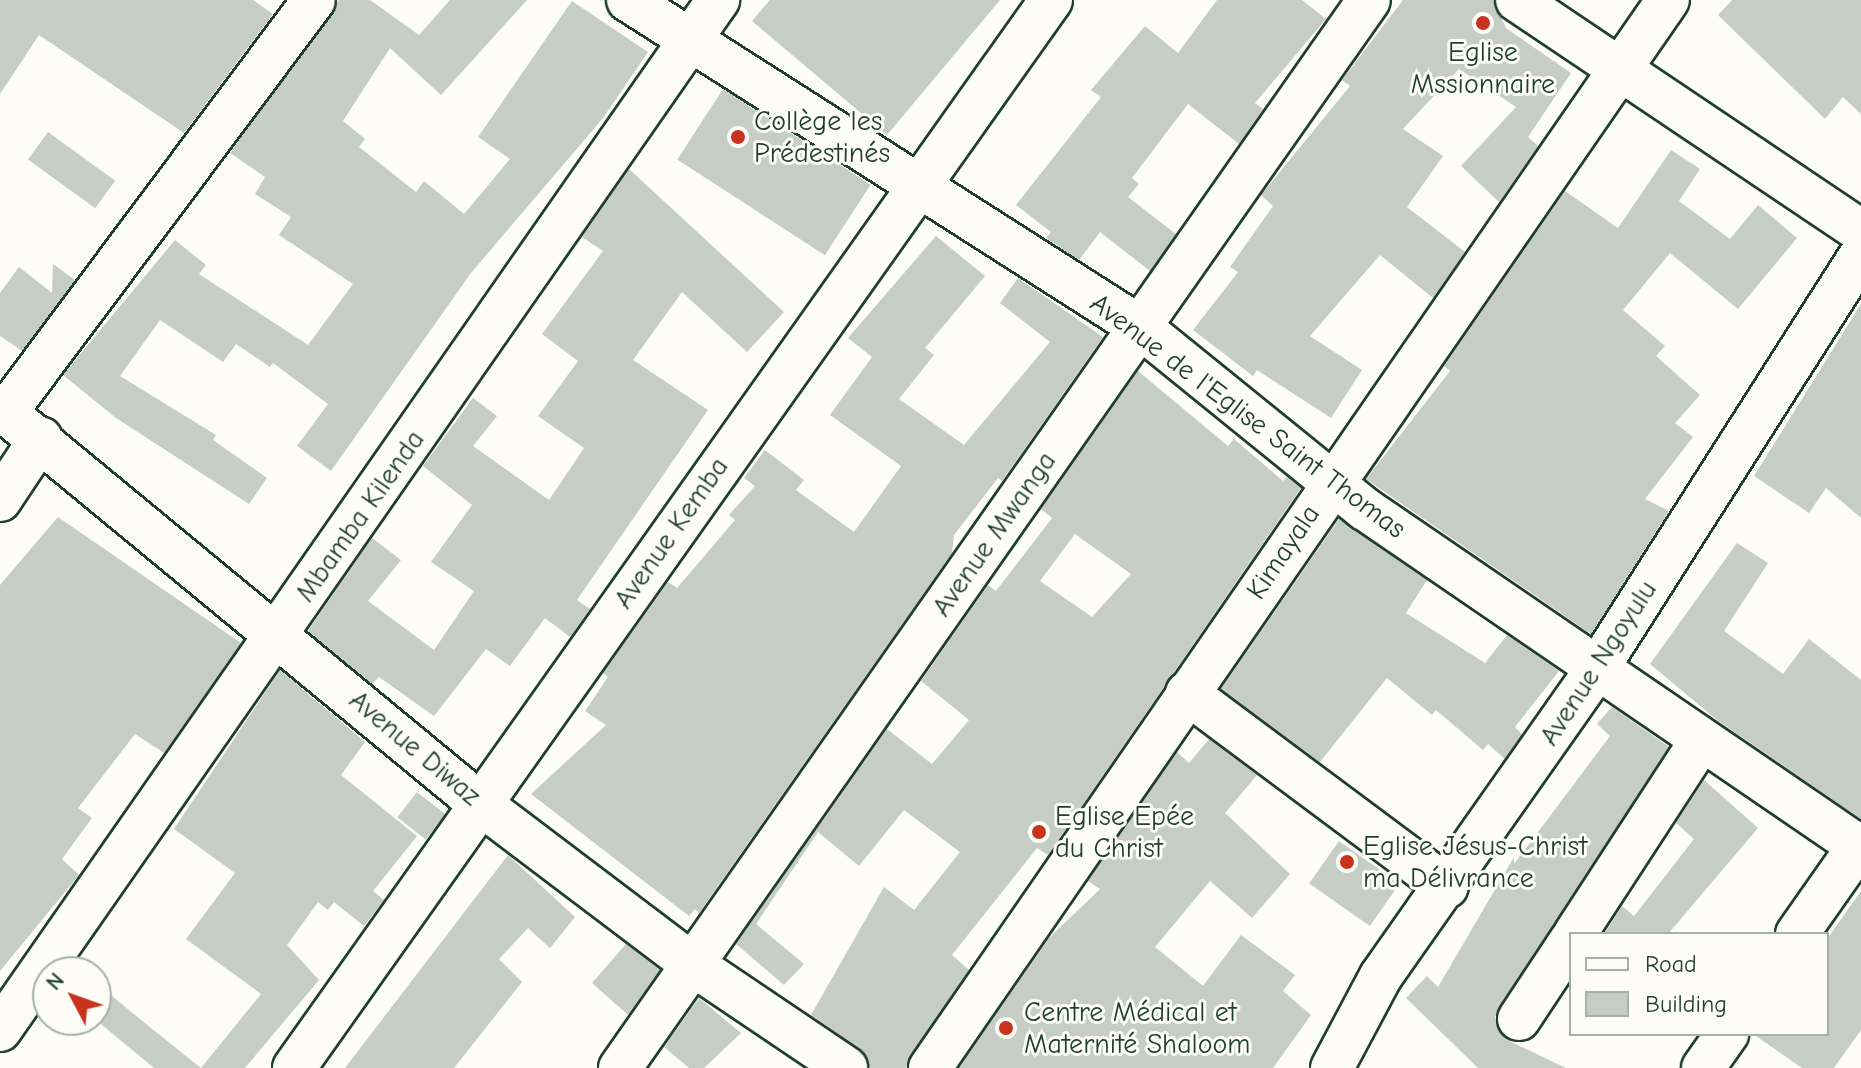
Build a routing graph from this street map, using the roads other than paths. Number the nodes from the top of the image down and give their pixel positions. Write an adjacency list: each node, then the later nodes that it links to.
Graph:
1 (314, 0): 14 (street)
2 (628, 0): 8 (street, Avenue de l'Eglise Saint Thomas)
3 (718, 0): 8 (street, Mbamba Kilenda)
4 (1051, 0): 10 (street, Avenue Kemba)
5 (1369, 0): 13 (street, Avenue Mwanga)
6 (1517, 0): 9 (street)
7 (1668, 0): 9 (street, Kimayala)
8 (690, 41): 10 (street, Avenue de l'Eglise Saint Thomas); 18 (street, Mbamba Kilenda)
9 (1618, 68): 11 (street); 16 (street, Kimayala)
10 (919, 186): 13 (street, Avenue de l'Eglise Saint Thomas); 22 (street, Avenue Kemba)
11 (1861, 231)
12 (1861, 255): 19 (street, Avenue Ngoyulu)
13 (1140, 327): 16 (street, Avenue de l'Eglise Saint Thomas); 28 (street, Avenue Mwanga)
14 (3, 410): 15 (street, Avenue Diwaz)
15 (41, 438): 17 (street); 18 (street, Avenue Diwaz)
16 (1330, 483): 19 (street, Avenue de l'Eglise Saint Thomas); 20 (street, Kimayala)
17 (0, 500)
18 (278, 634): 22 (street, Avenue Diwaz); 30 (street, Mbamba Kilenda)
19 (1597, 669): 21 (street, Avenue de l'Eglise Saint Thomas); 24 (street, Avenue Ngoyulu)
20 (1187, 693): 24 (street); 35 (street, Kimayala)
21 (1701, 741): 23 (street, Avenue de l'Eglise Saint Thomas); 25 (street)
22 (479, 803): 28 (street, Avenue Diwaz); 32 (street, Avenue Kemba)
23 (1860, 846): 26 (street)
24 (1447, 887): 36 (street, Avenue Ngoyulu)
25 (1576, 932)
26 (1798, 932)
27 (1569, 943): 29 (street)
28 (692, 964): 33 (street, Avenue Mwanga); 34 (street, Avenue Diwaz)
29 (1519, 1019)
30 (0, 1030)
31 (1726, 1036): 37 (street)
32 (294, 1068)
33 (620, 1068)
34 (846, 1068)
35 (930, 1068)
36 (1332, 1068)
37 (1703, 1068)

